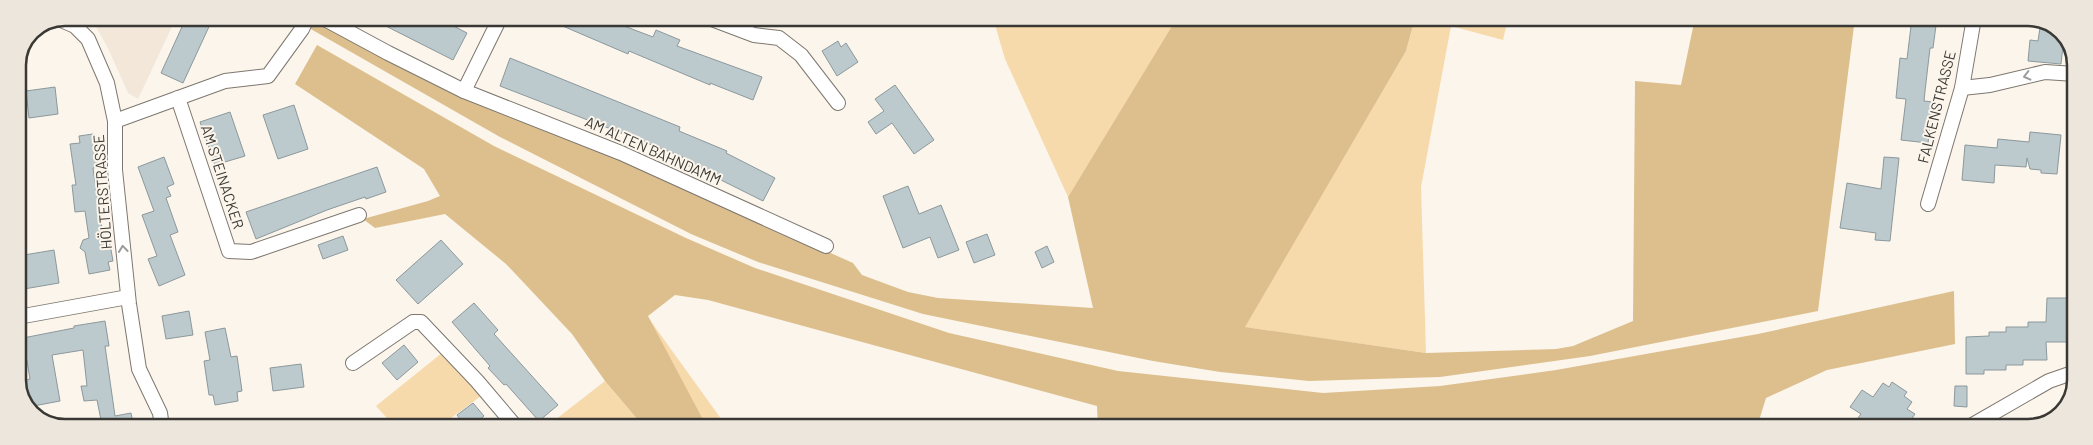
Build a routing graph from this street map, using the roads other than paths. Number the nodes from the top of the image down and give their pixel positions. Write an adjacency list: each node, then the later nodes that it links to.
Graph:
1 (75, 26): 12 (street)
2 (303, 26): 10 (street, HÖLTERSTRASSE)
3 (338, 26): 9 (street)
4 (496, 26): 9 (street)
5 (730, 26): 11 (street)
6 (1973, 26): 8 (street, FALKENSTRASSE)
7 (2067, 71): 8 (street, one-way to 8)
8 (1962, 88): 13 (street, FALKENSTRASSE)
9 (464, 91): 15 (street, AM ALTEN BAHNDAMM)
10 (178, 98): 12 (street, HÖLTERSTRASSE); 14 (street, AM STEINACKER)
11 (838, 103)
12 (115, 121): 16 (street, HÖLTERSTRASSE, one-way to 12)
13 (1928, 204)
14 (359, 215)
15 (826, 246)
16 (128, 297): 17 (street); 20 (street, HÖLTERSTRASSE)
17 (26, 316)
18 (354, 363): 21 (street)
19 (2067, 375): 22 (street)
20 (161, 419)
21 (510, 419)
22 (1984, 419)

